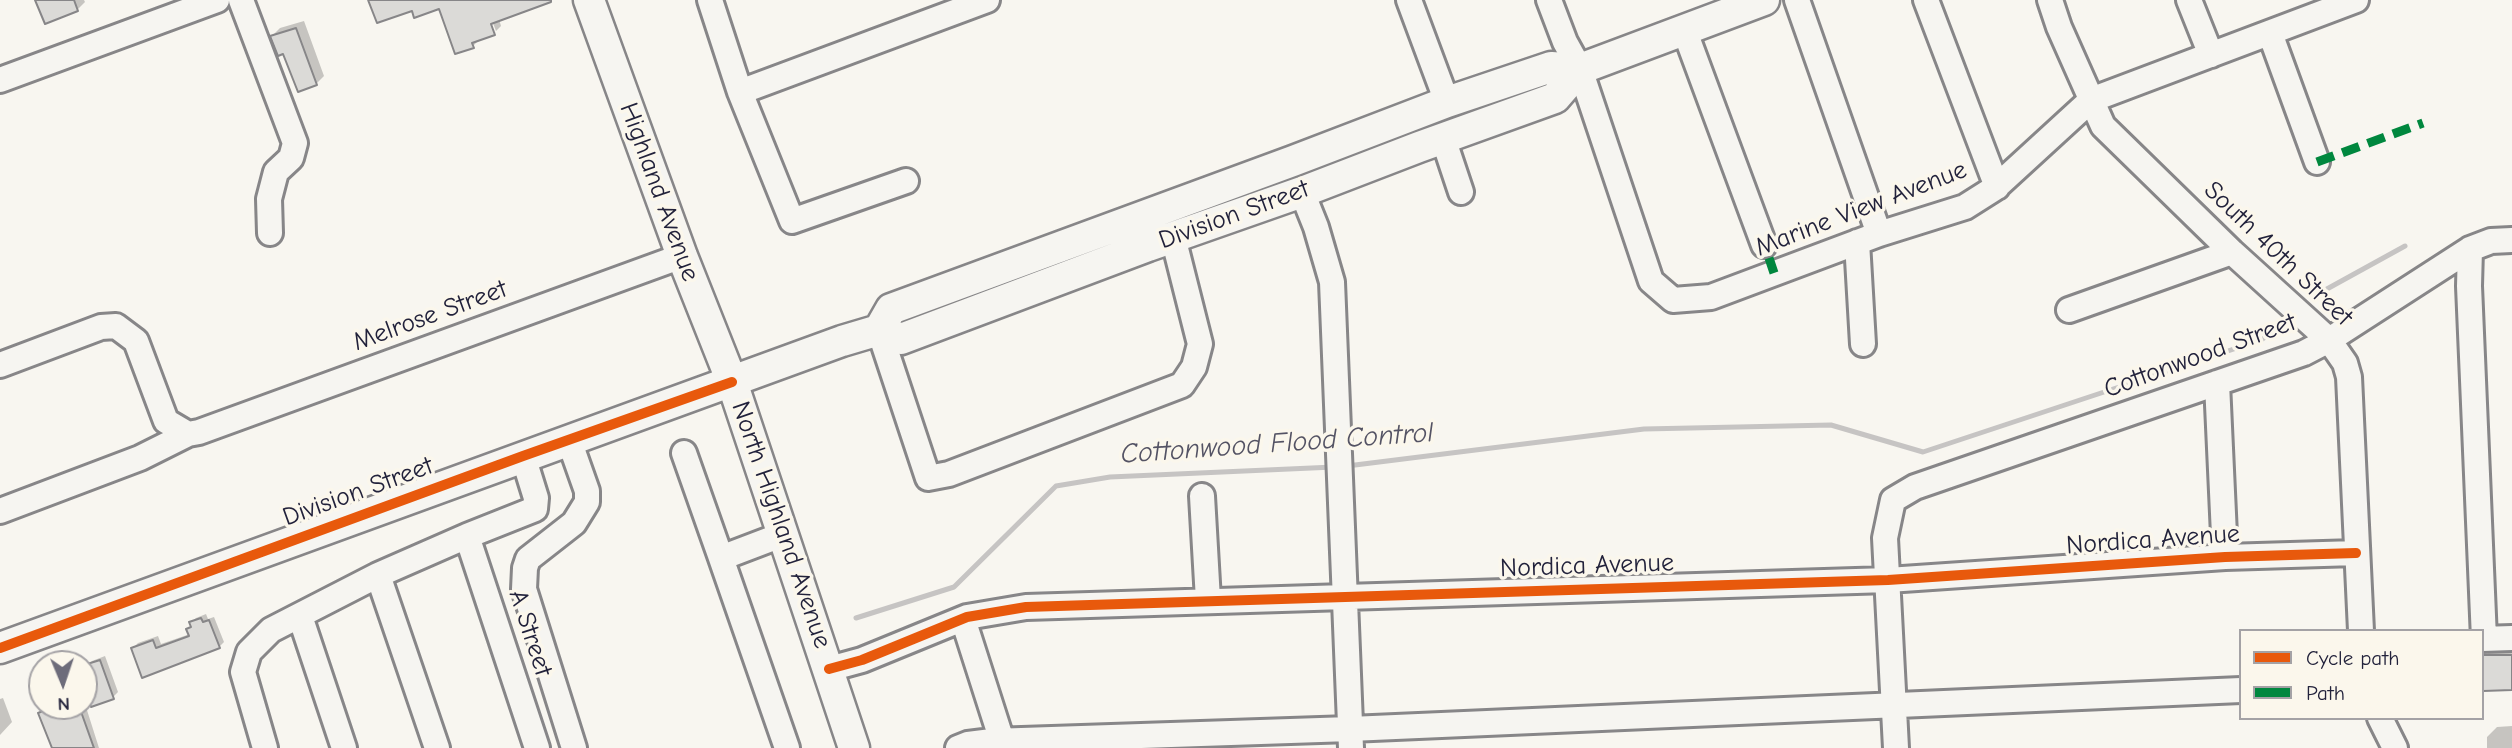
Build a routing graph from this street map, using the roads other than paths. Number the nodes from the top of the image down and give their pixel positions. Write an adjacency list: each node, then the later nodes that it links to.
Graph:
1 (217, 0): 19 (street)
2 (241, 0): 29 (street)
3 (589, 0): 36 (main road, Highland Avenue)
4 (710, 0): 20 (street)
5 (987, 0): 20 (street)
6 (1409, 0): 22 (street)
7 (1549, 0): 18 (street, Marine View Avenue)
8 (1797, 0): 31 (street)
9 (1926, 0): 26 (street)
10 (2050, 0): 21 (street, South 40th Street)
11 (2189, 0): 17 (street)
12 (2356, 0): 14 (street, Marine View Avenue)
13 (1752, 2): 15 (main road, Division Street)
14 (2325, 5): 16 (street, Marine View Avenue)
15 (1684, 29): 18 (main road, Division Street); 33 (street)
16 (2270, 33): 17 (street, Marine View Avenue); 24 (street)
17 (2211, 55): 21 (street, Marine View Avenue)
18 (1580, 69): 22 (main road, Division Street); 23 (main road, Division Street); 31 (street, Marine View Avenue)
19 (0, 80)
20 (740, 92): 25 (street)
21 (2091, 100): 26 (street, Marine View Avenue); 35 (street, South 40th Street)
22 (1447, 102): 38 (main road, Division Street)
23 (1443, 138): 27 (main road, Division Street); 28 (street)
24 (2317, 162)
25 (906, 181)
26 (1997, 187): 31 (street, Marine View Avenue)
27 (1302, 192): 30 (main road, Division Street); 57 (street)
28 (1461, 192)
29 (270, 233)
30 (1174, 237): 38 (main road, Division Street); 38 (street)
31 (1868, 238): 40 (street)
32 (2512, 240): 34 (street, Cottonwood Street)
33 (1764, 245)
34 (2470, 249): 39 (street, Cottonwood Street); 62 (street)
35 (2232, 252): 37 (street); 39 (street, South 40th Street)
36 (682, 256): 42 (main road, Highland Avenue); 44 (street, Melrose Street)
37 (2069, 310)
38 (879, 330): 42 (main road, Division Street)
39 (2329, 340): 43 (street, Cottonwood Street); 52 (street, South 40th Street)
40 (1863, 344)
41 (0, 365): 44 (street)
42 (732, 382): 45 (main road, Division Street); 50 (main road, North Highland Avenue)
43 (2217, 383): 53 (street); 56 (street, Cottonwood Street)
44 (193, 433): 49 (street, Melrose Street)
45 (569, 440): 47 (main road, Division Street); 76 (street)
46 (684, 453): 54 (street)
47 (523, 456): 51 (street); 65 (main road, Division Street)
48 (1202, 496): 58 (street)
49 (0, 511)
50 (784, 534): 54 (street); 66 (main road, North Highland Avenue)
51 (467, 536): 55 (street); 75 (street, A Street)
52 (2356, 554): 53 (street, Nordica Avenue); 61 (street, South 40th Street)
53 (2225, 557): 56 (street, Nordica Avenue)
54 (721, 558): 77 (street)
55 (378, 575): 59 (street); 74 (street)
56 (1888, 580): 57 (street, Nordica Avenue); 68 (street)
57 (1345, 596): 58 (street, Nordica Avenue); 70 (street)
58 (1208, 600): 60 (street, Nordica Avenue)
59 (300, 616): 72 (street); 73 (street)
60 (963, 619): 66 (street, Nordica Avenue); 71 (street)
61 (2361, 629)
62 (2483, 629)
63 (2512, 638): 64 (street)
64 (2484, 639)
65 (0, 648)
66 (830, 669): 78 (main road, North Highland Avenue)
67 (2239, 690): 68 (street)
68 (1894, 705): 70 (street); 80 (street)
69 (2381, 720): 81 (street)
70 (1351, 739): 71 (street)
71 (1002, 741): 79 (street)
72 (264, 748)
73 (344, 748)
74 (437, 748)
75 (537, 748)
76 (574, 748)
77 (787, 748)
78 (854, 748)
79 (958, 748)
80 (1896, 748)
81 (2395, 748)

